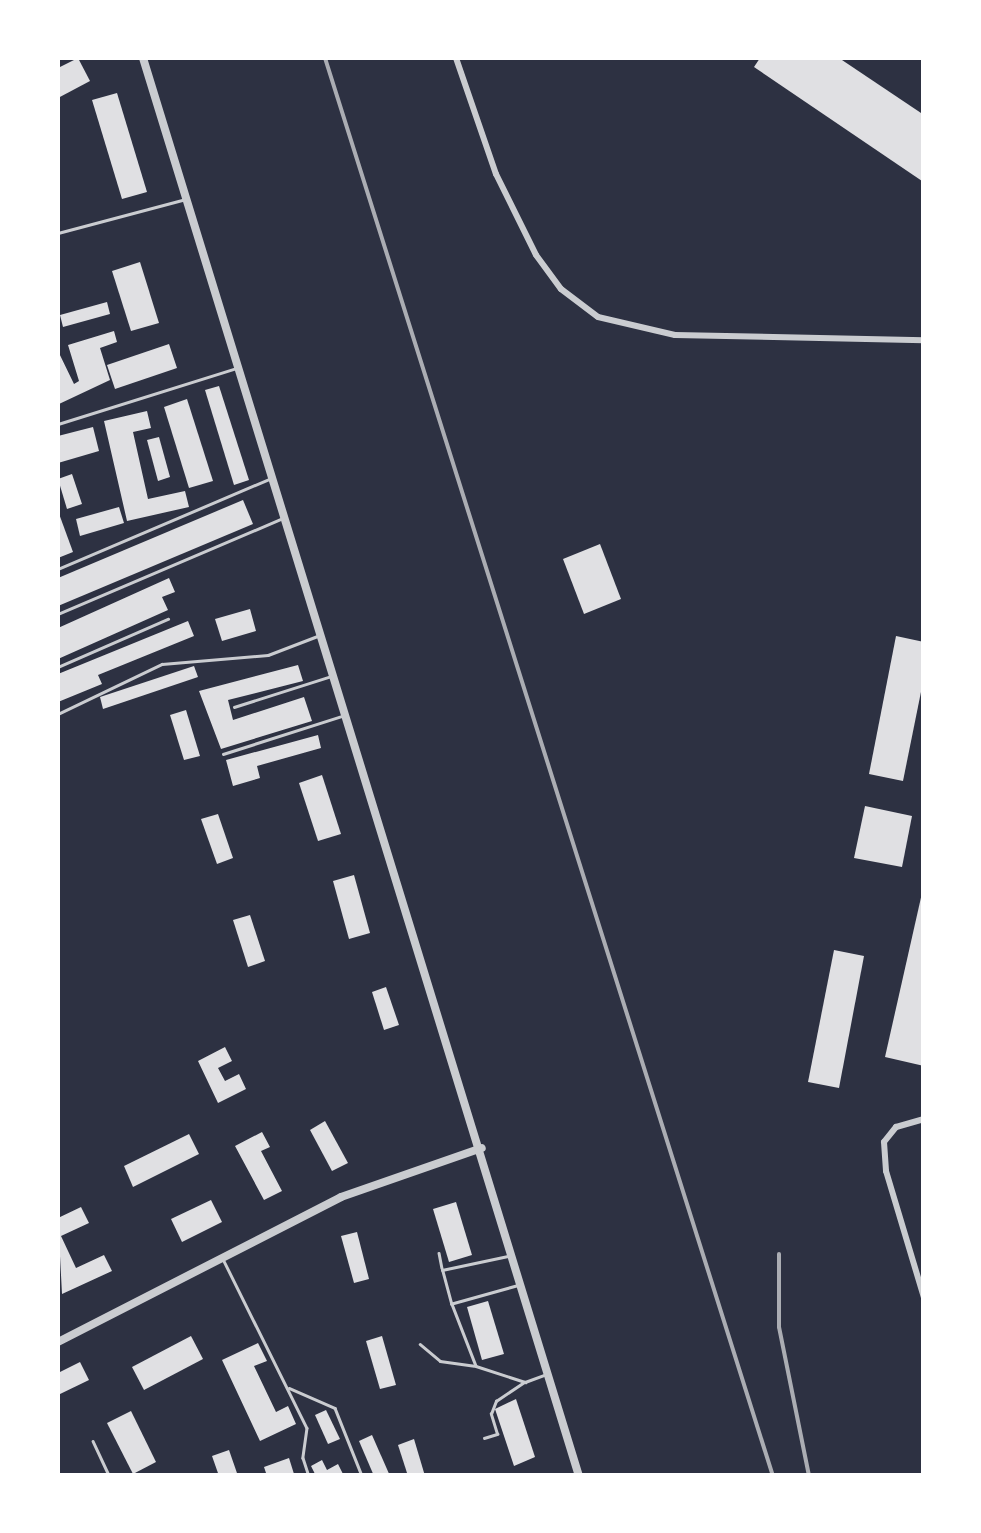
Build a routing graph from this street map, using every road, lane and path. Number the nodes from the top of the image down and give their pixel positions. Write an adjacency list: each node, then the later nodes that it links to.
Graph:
1 (143, 58): 3 (street)
2 (456, 58): 5 (street)
3 (182, 200): 4 (lane); 6 (street)
4 (58, 233)
5 (924, 340)
6 (239, 368): 7 (lane); 8 (street)
7 (58, 424)
8 (273, 478): 9 (street); 10 (lane)
9 (284, 518): 11 (lane); 13 (street)
10 (58, 569)
11 (58, 614)
12 (168, 620): 14 (lane)
13 (321, 634): 15 (street); 17 (lane)
14 (58, 667)
15 (334, 675): 16 (lane); 18 (street)
16 (234, 707)
17 (58, 714)
18 (346, 715): 19 (lane); 21 (street)
19 (223, 754)
20 (924, 1119): 27 (street)
21 (482, 1148): 23 (street); 24 (street)
22 (438, 1254): 25 (lane)
23 (511, 1255): 25 (lane); 26 (street)
24 (224, 1260): 29 (street); 34 (lane)
25 (442, 1270): 28 (lane)
26 (520, 1285): 28 (lane); 32 (street)
27 (924, 1298)
28 (452, 1304): 31 (lane)
29 (58, 1342)
30 (420, 1344): 31 (lane)
31 (476, 1366): 33 (lane)
32 (548, 1374): 33 (lane); 40 (street)
33 (526, 1382): 35 (lane)
34 (288, 1388): 38 (lane); 39 (lane)
35 (484, 1438)
36 (93, 1441): 37 (lane)
37 (109, 1476)
38 (308, 1476)
39 (362, 1476)
40 (579, 1476)

